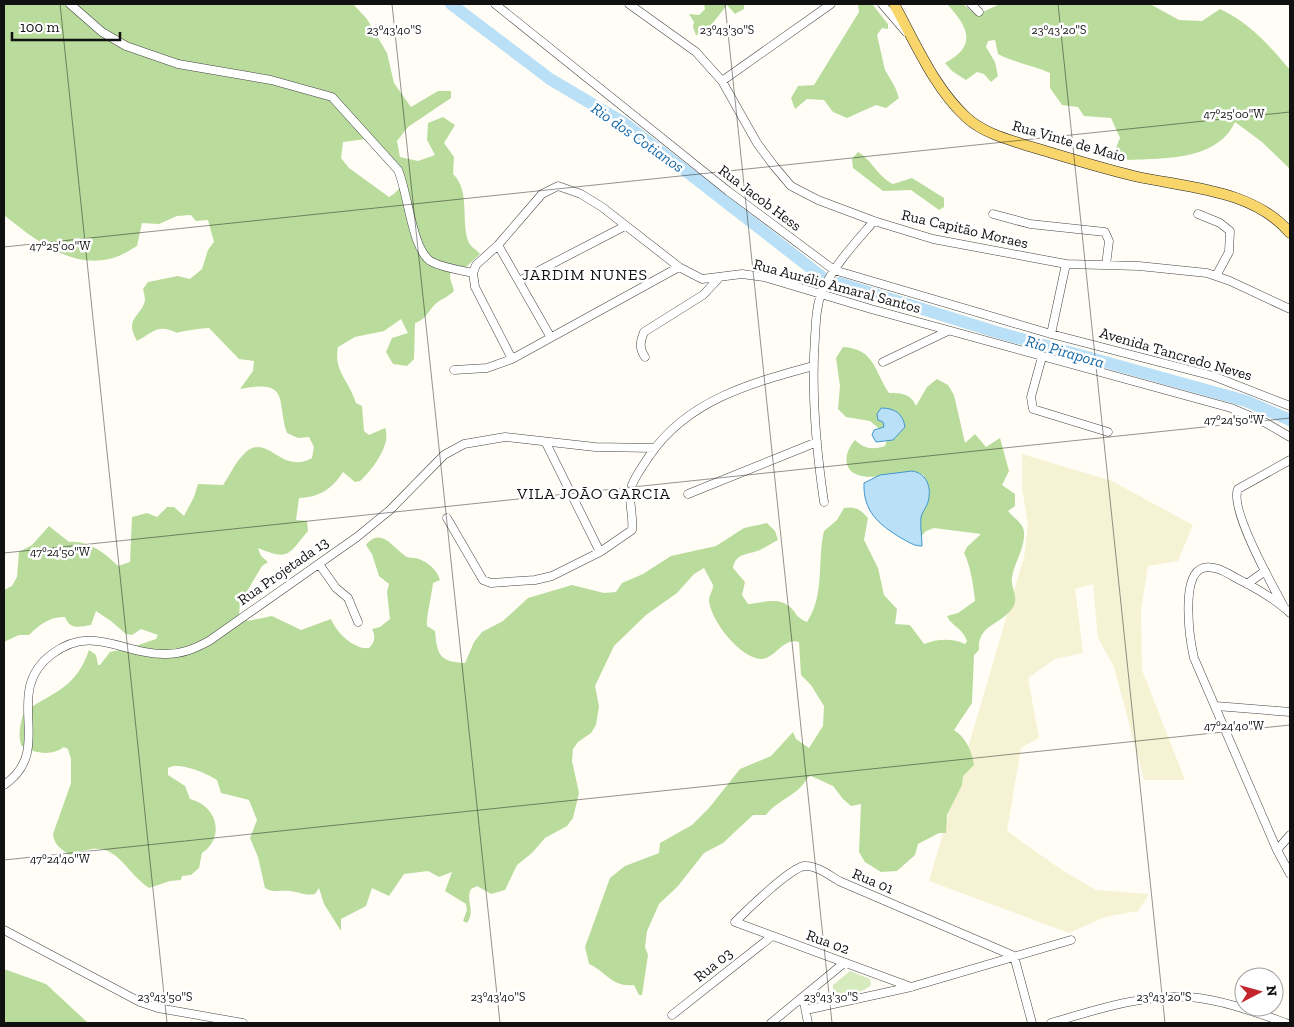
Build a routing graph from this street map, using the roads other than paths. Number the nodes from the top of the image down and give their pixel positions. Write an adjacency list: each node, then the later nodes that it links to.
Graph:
1 (70, 4): 21 (street)
2 (495, 4): 20 (street, Rua Jacob Hess)
3 (629, 4): 10 (street, Rua Capitão Moraes)
4 (831, 4): 10 (street)
5 (882, 4): 9 (street)
6 (894, 4): 9 (main road, Rua Vinte de Maio)
7 (971, 4): 8 (street)
8 (980, 12)
9 (918, 47): 15 (main road, Rua Vinte de Maio)
10 (722, 81): 13 (street, Rua Capitão Moraes)
11 (993, 214): 18 (street)
12 (1198, 214): 22 (street)
13 (874, 221): 17 (street, Rua Capitão Moraes); 20 (street)
14 (625, 226): 16 (street, Rua Aurélio Amaral Santos); 19 (street, Rua Aurélio Amaral Santos); 24 (street)
15 (1288, 228)
16 (498, 245): 21 (street, Rua Aurélio Amaral Santos); 24 (street)
17 (1066, 264): 18 (street, Rua Capitão Moraes); 28 (street)
18 (1106, 265): 22 (street, Rua Capitão Moraes)
19 (679, 267): 23 (street, Rua Aurélio Amaral Santos); 29 (street)
20 (834, 270): 25 (street); 28 (street, Rua Jacob Hess)
21 (473, 273): 32 (street)
22 (1216, 276): 26 (street, Rua Capitão Moraes)
23 (720, 277): 25 (street, Rua Aurélio Amaral Santos); 30 (street)
24 (519, 281): 29 (street)
25 (821, 294): 27 (street, Rua Aurélio Amaral Santos); 34 (street)
26 (1290, 308)
27 (948, 330): 31 (street, Rua Aurélio Amaral Santos); 33 (street)
28 (1051, 334): 36 (street, Avenida Tancredo Neves)
29 (550, 336): 32 (street)
30 (645, 357)
31 (1042, 357): 37 (street); 38 (street, Rua Aurélio Amaral Santos)
32 (512, 358): 35 (street)
33 (883, 362)
34 (813, 366): 39 (street); 41 (street)
35 (454, 370)
36 (1290, 406)
37 (1108, 432)
38 (1290, 437)
39 (817, 442): 43 (street); 44 (street)
40 (546, 443): 41 (street, Rua Projetada 13); 46 (street); 47 (street, Rua Projetada 13)
41 (655, 448): 46 (street)
42 (1290, 460): 48 (street)
43 (688, 494)
44 (824, 502)
45 (447, 518): 46 (street)
46 (600, 552)
47 (319, 564): 52 (street); 55 (street, Rua Projetada 13)
48 (1265, 571): 49 (street); 50 (street)
49 (1247, 584): 50 (street); 53 (street)
50 (1283, 605): 51 (street)
51 (1290, 613)
52 (358, 622)
53 (1216, 706): 54 (street); 57 (street)
54 (1290, 712)
55 (4, 785)
56 (1290, 835): 57 (street)
57 (1277, 850): 58 (street)
58 (1290, 874)
59 (735, 922): 61 (street, Rua 02); 63 (street, Rua 01)
60 (4, 930): 69 (street)
61 (771, 937): 64 (street, Rua 02); 68 (street, Rua 03)
62 (1071, 940): 63 (street)
63 (1014, 956): 65 (street); 72 (street)
64 (844, 963): 65 (street, Rua 02); 66 (street)
65 (911, 987): 67 (street)
66 (803, 997): 67 (street); 70 (street)
67 (806, 1010): 71 (street)
68 (672, 1015)
69 (243, 1023)
70 (771, 1023)
71 (808, 1023)
72 (1032, 1023)
73 (1051, 1023): 74 (street)
74 (1286, 1023)

